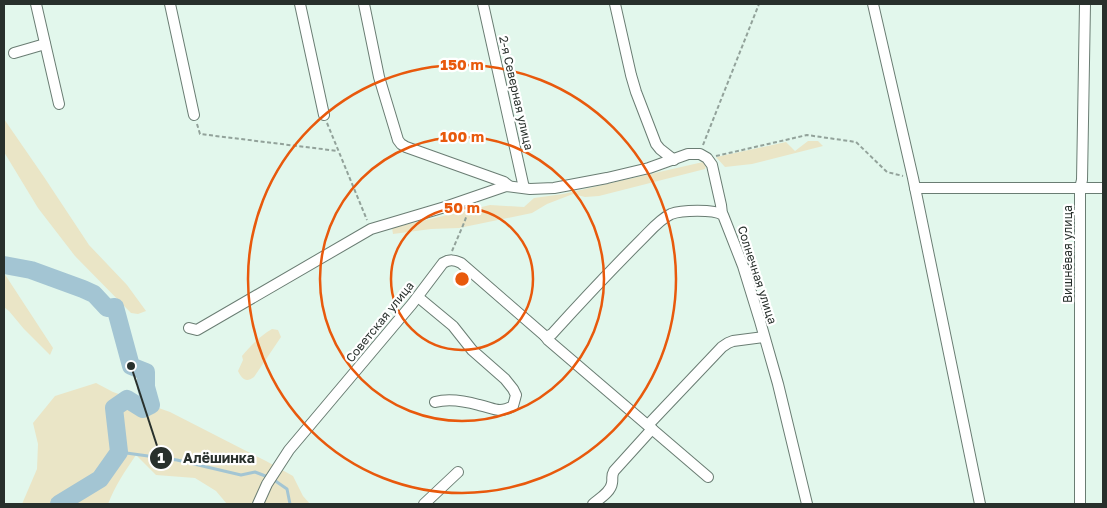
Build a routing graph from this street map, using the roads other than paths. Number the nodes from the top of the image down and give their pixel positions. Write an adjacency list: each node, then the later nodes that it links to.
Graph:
1 (36, 4): 9 (street)
2 (170, 4): 12 (street)
3 (300, 4): 13 (street)
4 (364, 4): 16 (street)
5 (483, 4): 17 (street, 2-я Северная улица)
6 (615, 4): 14 (street)
7 (873, 4): 15 (street)
8 (1085, 4): 18 (street, Вишнёвая улица)
9 (46, 44): 10 (street); 11 (street)
10 (14, 52)
11 (59, 104)
12 (194, 115)
13 (324, 115)
14 (674, 160): 17 (street); 20 (street, Солнечная улица)
15 (914, 183): 18 (street); 33 (street)
16 (509, 186): 17 (street); 22 (street)
17 (524, 188)
18 (1080, 188): 19 (street); 34 (street, Вишнёвая улица)
19 (1103, 188)
20 (722, 214): 23 (street); 24 (street, Солнечная улица)
21 (418, 297): 23 (street, Советская улица); 25 (street); 29 (street, Советская улица)
22 (189, 328)
23 (547, 336): 26 (street)
24 (764, 337): 26 (street); 32 (street, Солнечная улица)
25 (435, 402)
26 (650, 427): 28 (street); 31 (street)
27 (458, 472): 30 (street)
28 (708, 477)
29 (258, 504)
30 (424, 504)
31 (593, 504)
32 (807, 504)
33 (980, 504)
34 (1080, 504)

